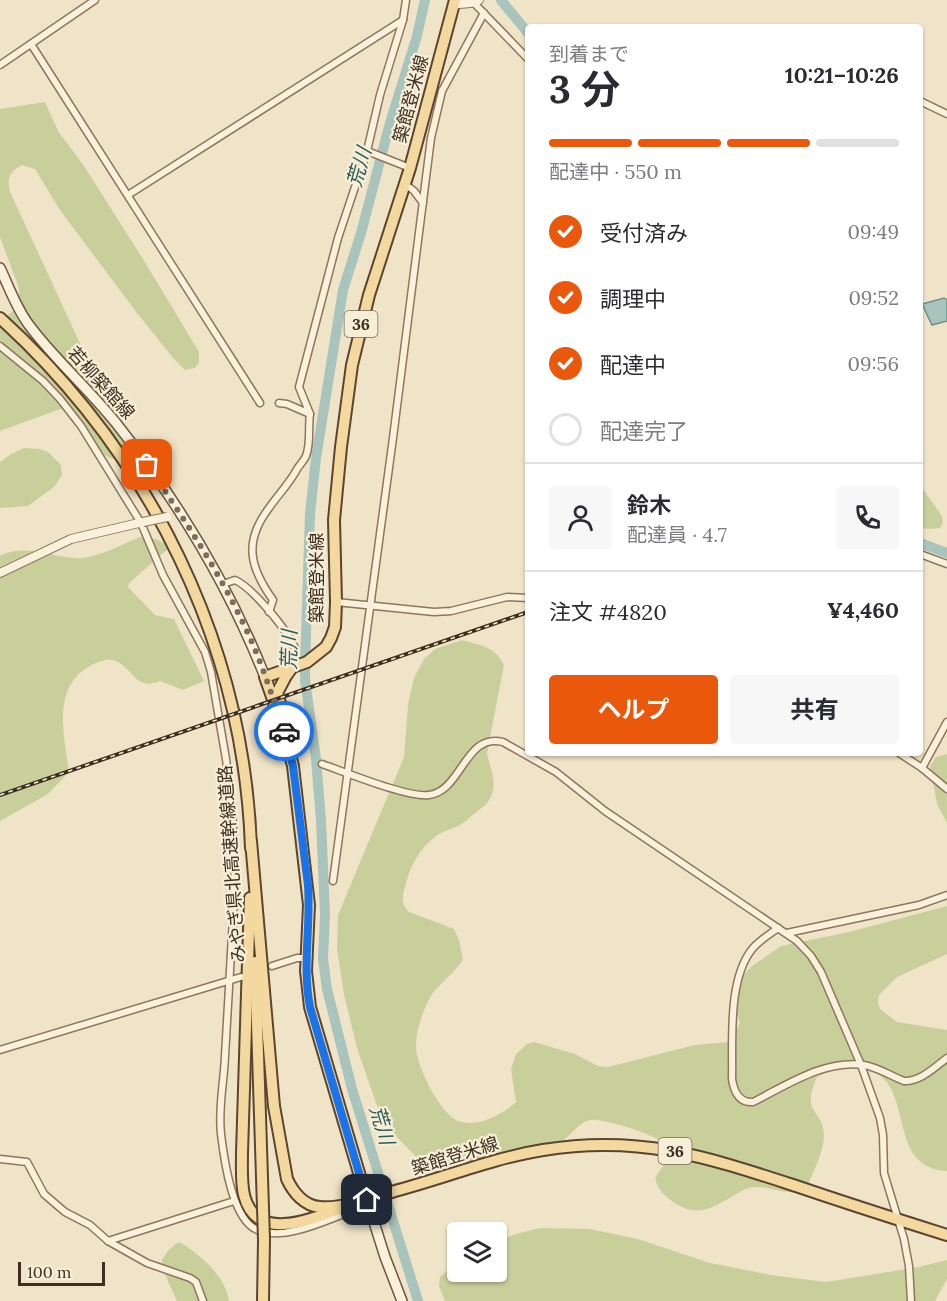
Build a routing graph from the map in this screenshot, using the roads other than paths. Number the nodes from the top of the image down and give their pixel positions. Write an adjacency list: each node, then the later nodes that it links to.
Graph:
1 (95, 0): 7 (street)
2 (406, 0): 6 (street)
3 (477, 1): 4 (street); 5 (street)
4 (454, 3): 13 (main road, 築館登米線 / 36)
5 (484, 13): 8 (street); 16 (street)
6 (403, 20): 12 (street); 15 (street)
7 (31, 44): 9 (street); 15 (street)
8 (525, 56)
9 (0, 65)
10 (923, 102): 11 (street)
11 (947, 114)
12 (369, 152): 13 (street); 23 (street)
13 (410, 168): 14 (main road, 築館登米線 / 36)
14 (404, 184): 16 (street); 31 (main road, 築館登米線 / 36)
15 (128, 195): 21 (street)
16 (423, 203): 32 (street)
17 (0, 268): 18 (main road, 若柳築館線)
18 (2, 283): 24 (main road, 若柳築館線)
19 (0, 318): 45 (main road, みやぎ県北高速幹線道路)
20 (0, 346): 25 (street)
21 (260, 403)
22 (279, 403): 23 (street)
23 (310, 414): 33 (street)
24 (180, 514): 25 (street, bridge); 29 (main road, 若柳築館線)
25 (142, 523): 28 (street); 53 (street)
26 (923, 555): 27 (street)
27 (947, 564)
28 (0, 573)
29 (223, 584): 33 (street); 35 (main road, 若柳築館線)
30 (525, 598): 32 (street)
31 (336, 602): 32 (street); 34 (main road, 築館登米線 / 36)
32 (370, 606): 43 (street)
33 (269, 612): 34 (street)
34 (294, 668): 35 (main road, 築館登米線 / 36); 37 (main road)
35 (265, 677): 37 (main road)
36 (947, 722): 42 (street)
37 (284, 731): 50 (main road)
38 (525, 754): 43 (street)
39 (528, 756): 48 (street)
40 (904, 756): 42 (street)
41 (322, 764): 43 (street)
42 (922, 768): 44 (street)
43 (349, 773): 46 (street)
44 (947, 789)
45 (250, 841): 60 (main road); 60 (main road); 66 (main road, みやぎ県北高速幹線道路, bridge)
46 (333, 881)
47 (947, 895): 49 (street)
48 (778, 927): 49 (street); 56 (street)
49 (787, 933): 56 (street)
50 (306, 957): 51 (street); 58 (main road)
51 (272, 966)
52 (241, 977): 53 (street)
53 (230, 980): 54 (street); 59 (street)
54 (0, 1050)
55 (947, 1058): 56 (street)
56 (861, 1065): 62 (street)
57 (0, 1159): 64 (street)
58 (371, 1199): 60 (main road, 築館登米線); 62 (main road, 築館登米線 / 36); 67 (main road)
59 (234, 1201): 61 (street); 64 (street)
60 (356, 1203)
61 (344, 1214)
62 (898, 1220): 63 (main road, 築館登米線 / 36); 68 (street)
63 (947, 1235)
64 (108, 1241): 65 (street)
65 (203, 1301)
66 (264, 1301)
67 (402, 1301)
68 (911, 1301)

